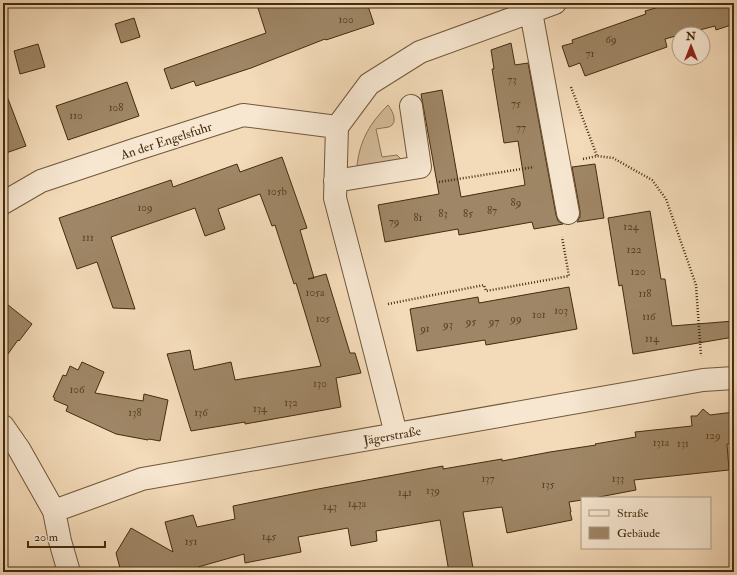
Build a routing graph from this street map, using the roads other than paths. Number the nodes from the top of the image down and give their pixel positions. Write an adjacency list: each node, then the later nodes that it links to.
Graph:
1 (555, 3): 2 (street)
2 (531, 12): 4 (street); 7 (street)
3 (411, 106): 5 (street)
4 (337, 127): 5 (street); 6 (street, An der Engelsfuhr)
5 (335, 181): 10 (street)
6 (3, 203)
7 (568, 213)
8 (734, 378): 10 (street, Jägerstraße)
9 (3, 426): 11 (street)
10 (396, 434): 11 (street, Jägerstraße)
11 (54, 511): 12 (street)
12 (69, 572)

